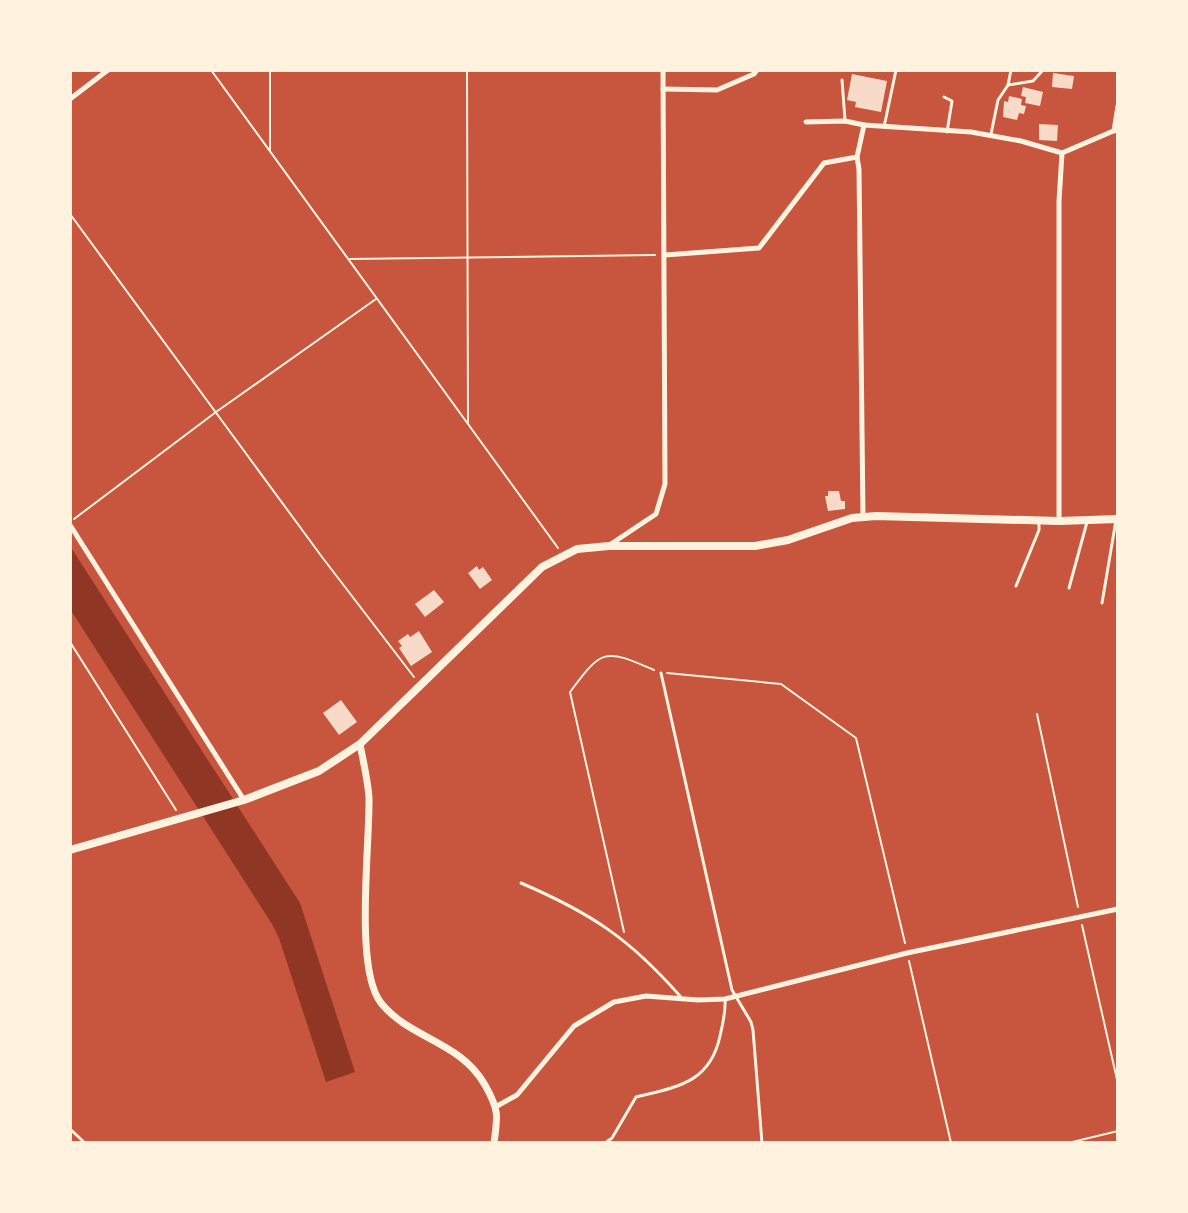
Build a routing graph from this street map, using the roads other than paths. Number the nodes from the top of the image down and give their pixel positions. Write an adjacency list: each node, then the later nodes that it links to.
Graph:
1 (108, 70): 11 (street)
2 (663, 70): 9 (street)
3 (757, 70): 9 (street)
4 (896, 70): 16 (lane)
5 (1011, 70): 8 (lane)
6 (1043, 70): 8 (lane)
7 (842, 80): 13 (lane)
8 (1008, 85): 19 (lane)
9 (663, 89): 22 (street)
10 (944, 97): 18 (lane)
11 (70, 99)
12 (1118, 106): 17 (street)
13 (845, 121): 14 (street); 15 (street)
14 (806, 122)
15 (864, 125): 16 (street); 21 (street)
16 (884, 127): 18 (street)
17 (1116, 130): 20 (street)
18 (947, 132): 19 (street)
19 (991, 135): 20 (street)
20 (1062, 153): 27 (street)
21 (857, 157): 22 (street); 23 (street)
22 (665, 255): 29 (street)
23 (863, 517): 25 (main road); 29 (main road)
24 (1117, 519): 26 (main road); 32 (lane)
25 (1039, 520): 27 (main road); 30 (lane)
26 (1087, 520): 27 (main road); 31 (lane)
27 (1059, 521)
28 (70, 524): 35 (street)
29 (609, 546): 34 (main road)
30 (1016, 586)
31 (1069, 588)
32 (1102, 603)
33 (661, 673): 39 (lane)
34 (360, 744): 35 (main road); 42 (main road)
35 (244, 800): 36 (main road)
36 (70, 850)
37 (521, 883): 40 (lane)
38 (1118, 909): 39 (street)
39 (736, 995): 41 (street); 47 (lane)
40 (682, 999): 41 (street); 42 (street)
41 (725, 999): 46 (lane)
42 (497, 1106): 45 (main road)
43 (70, 1129): 44 (lane)
44 (82, 1142)
45 (494, 1143)
46 (605, 1143)
47 (762, 1143)

